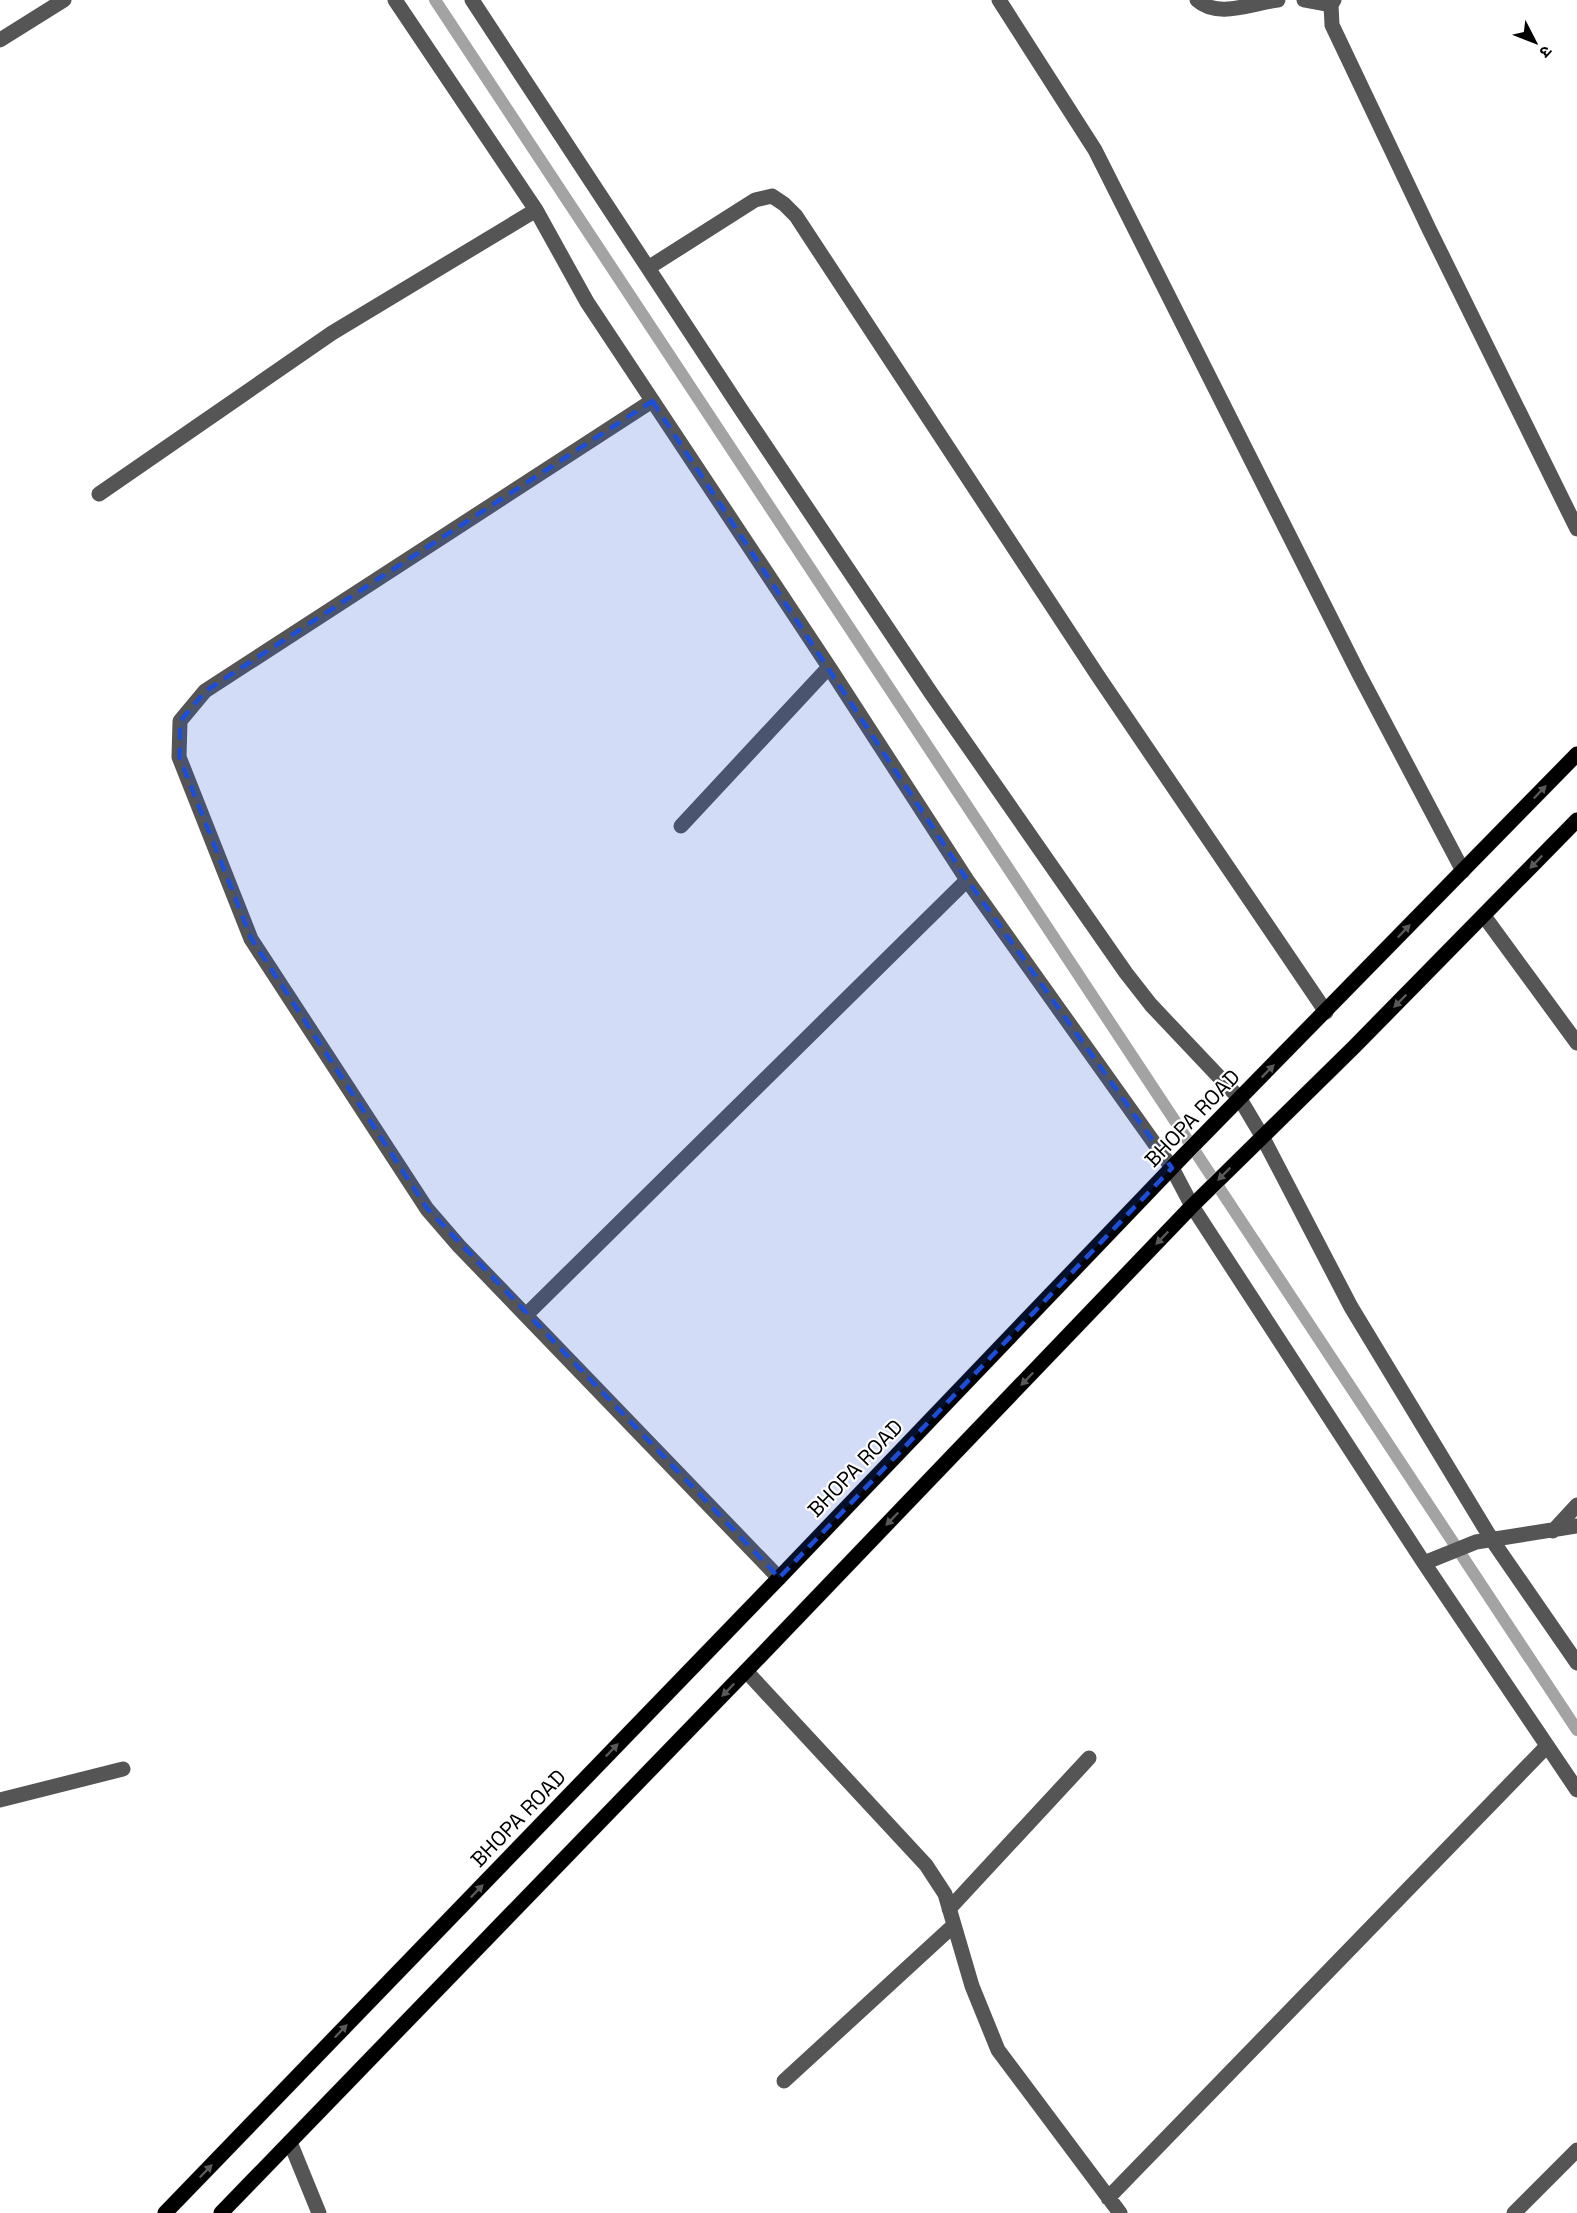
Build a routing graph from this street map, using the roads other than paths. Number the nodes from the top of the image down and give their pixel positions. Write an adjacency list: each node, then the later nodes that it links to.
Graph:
1 (64, 0): 9 (street)
2 (395, 0): 10 (street)
3 (472, 0): 11 (street)
4 (999, 0): 19 (street)
5 (1197, 0): 6 (street)
6 (1278, 0)
7 (1304, 0): 8 (street)
8 (1332, 3): 14 (street)
9 (0, 40)
10 (536, 210): 12 (street); 13 (street)
11 (648, 268): 22 (street); 24 (street)
12 (652, 401): 15 (street); 28 (street)
13 (99, 494)
14 (1577, 529)
15 (829, 667): 18 (street); 20 (street)
16 (1577, 754): 19 (main road, BHOPA ROAD, one-way to 16)
17 (1577, 820): 21 (main road, one-way to 21)
18 (681, 826)
19 (1463, 871): 22 (main road, BHOPA ROAD, one-way to 19)
20 (967, 880): 26 (street); 28 (street)
21 (1484, 916): 23 (street); 25 (main road, one-way to 25)
22 (1326, 1012): 24 (main road, BHOPA ROAD, one-way to 22)
23 (1577, 1042)
24 (1240, 1099): 25 (street); 26 (main road, BHOPA ROAD)
25 (1262, 1136): 27 (main road, one-way to 27); 32 (street)
26 (1172, 1168): 27 (street); 34 (main road, BHOPA ROAD)
27 (1197, 1201): 33 (street); 36 (main road, one-way to 36)
28 (526, 1315): 34 (street)
29 (1577, 1505): 31 (street)
30 (1577, 1526): 31 (street)
31 (1553, 1531): 32 (street)
32 (1492, 1540): 33 (street); 35 (street)
33 (1431, 1560): 37 (street)
34 (779, 1578): 48 (main road, BHOPA ROAD, one-way to 34)
35 (1577, 1663)
36 (746, 1671): 42 (street); 45 (main road, one-way to 45)
37 (1547, 1746): 40 (street); 47 (street)
38 (1089, 1758): 42 (street)
39 (123, 1769): 41 (street)
40 (1577, 1790)
41 (0, 1800)
42 (950, 1909): 43 (street)
43 (954, 1925): 44 (street); 47 (street)
44 (784, 2081)
45 (290, 2142): 49 (main road); 50 (street)
46 (1577, 2150): 52 (street)
47 (1108, 2198): 51 (street)
48 (165, 2213)
49 (221, 2213)
50 (319, 2213)
51 (1120, 2213)
52 (1514, 2213)

